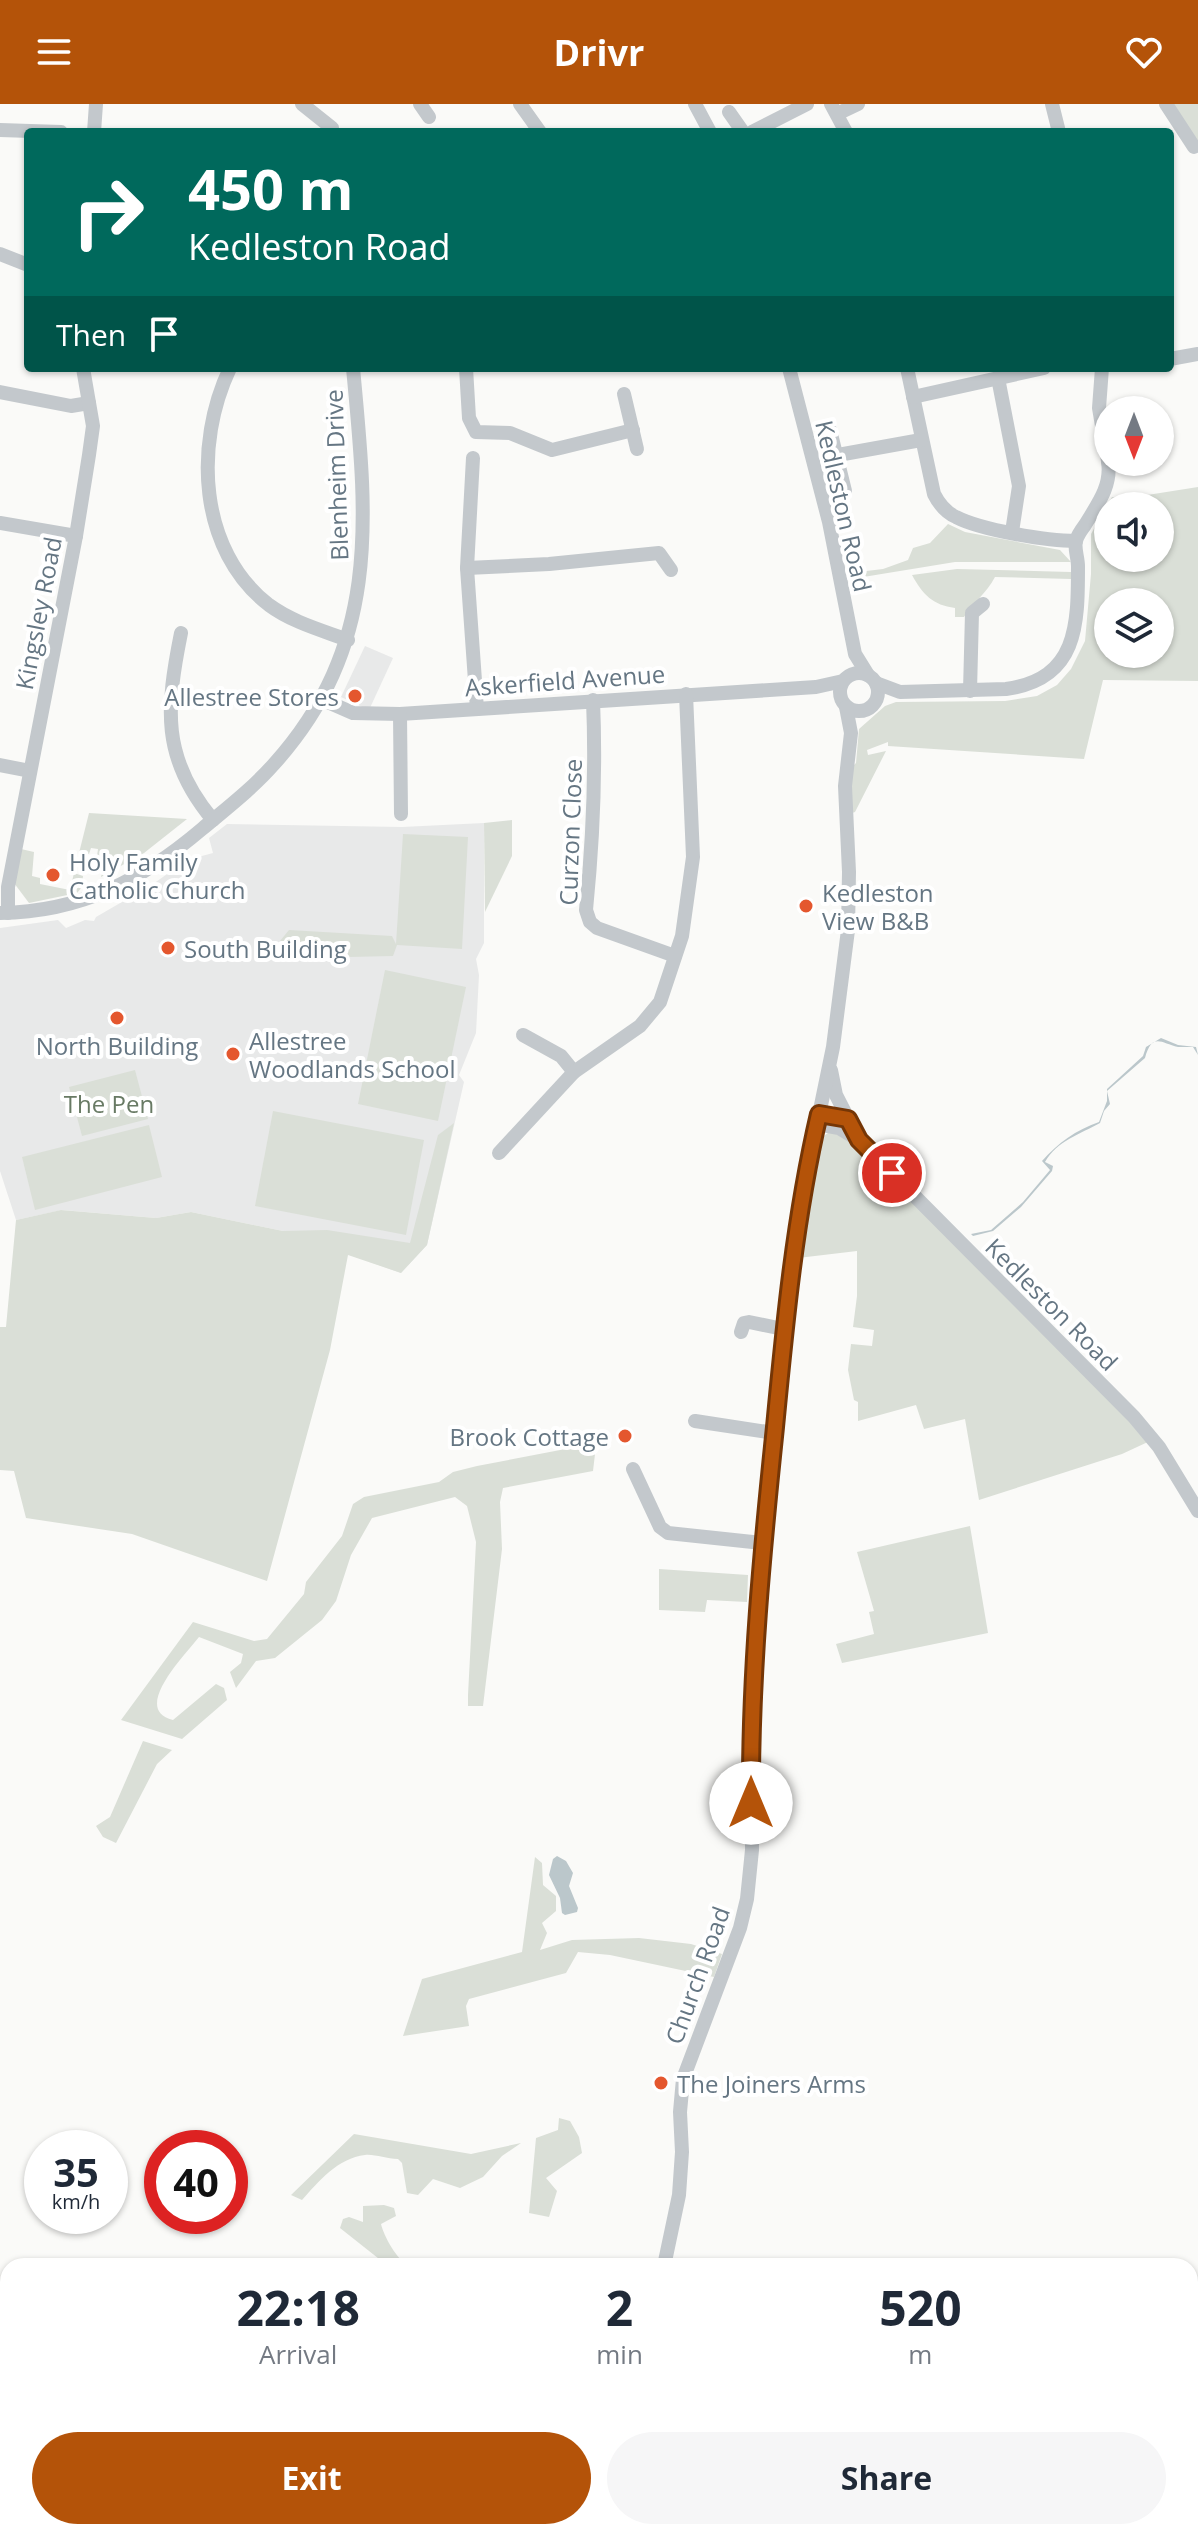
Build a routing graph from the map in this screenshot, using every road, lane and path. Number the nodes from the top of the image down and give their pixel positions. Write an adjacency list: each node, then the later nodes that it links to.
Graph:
1 (96, 104): 13 (street)
2 (302, 104): 14 (street)
3 (420, 104): 12 (street)
4 (520, 104): 15 (street)
5 (695, 104): 16 (street)
6 (807, 104): 18 (street)
7 (858, 104): 10 (street)
8 (1052, 104): 20 (street)
9 (1166, 104): 23 (street)
10 (834, 109): 19 (street)
11 (729, 112): 17 (street)
12 (429, 117)
13 (94, 128)
14 (329, 128)
15 (537, 128)
16 (708, 128)
17 (740, 128)
18 (760, 128)
19 (844, 128)
20 (1058, 128)
21 (0, 130): 22 (street)
22 (24, 131)
23 (1176, 132): 24 (street)
24 (1194, 147)
25 (0, 254): 26 (street)
26 (24, 263)
27 (1198, 354): 28 (street)
28 (1174, 358)
29 (84, 372): 42 (street, Kingsley Road)
30 (228, 372): 61 (street)
31 (353, 372): 61 (street, Blenheim Drive)
32 (466, 372): 43 (street)
33 (790, 372): 62 (street, Kedleston Road)
34 (908, 372): 41 (street)
35 (1026, 372): 37 (street)
36 (1102, 372): 40 (street)
37 (998, 378): 41 (street); 52 (street)
38 (0, 392): 42 (street)
39 (624, 394): 43 (street)
40 (1100, 396)
41 (913, 397): 45 (street)
42 (89, 403): 53 (street, Kingsley Road)
43 (633, 430): 46 (street)
44 (830, 430): 47 (street)
45 (921, 440): 47 (street); 52 (street)
46 (637, 449)
47 (838, 455): 50 (street)
48 (473, 458): 57 (street)
49 (1108, 476): 55 (street)
50 (845, 491)
51 (0, 523): 53 (street)
52 (1012, 532): 55 (street)
53 (76, 536): 77 (street, Kingsley Road)
54 (661, 538): 56 (street)
55 (1076, 541): 66 (street)
56 (659, 553): 57 (street); 58 (street)
57 (467, 568): 73 (street)
58 (671, 570)
59 (983, 604): 66 (street)
60 (181, 633): 79 (street)
61 (348, 640): 69 (street, Blenheim Drive)
62 (855, 654): 63 (street); 64 (street, Kedleston Road)
63 (845, 679): 64 (street); 65 (street, Askerfield Avenue); 71 (street)
64 (872, 679): 67 (street); 72 (street)
65 (816, 687): 68 (street, Askerfield Avenue); 71 (street, Askerfield Avenue)
66 (970, 691): 67 (street)
67 (900, 692): 72 (street)
68 (686, 694): 70 (street, Askerfield Avenue); 81 (street)
69 (321, 699): 74 (street, Askerfield Avenue); 79 (street, Blenheim Drive)
70 (593, 700): 73 (street, Askerfield Avenue); 81 (street, Curzon Close)
71 (844, 703): 72 (street); 75 (street, Kedleston Road)
72 (870, 707): 75 (street, Kedleston Road)
73 (477, 709): 74 (street, Askerfield Avenue)
74 (400, 714): 78 (street)
75 (851, 733): 83 (street, Kedleston Road)
76 (0, 765): 77 (street)
77 (30, 771): 80 (street, Kingsley Road)
78 (398, 808)
79 (213, 820): 80 (street, Blenheim Drive)
80 (4, 913)
81 (675, 956): 84 (street)
82 (523, 1035): 84 (street)
83 (830, 1062): 85 (street, Kedleston Road); 86 (street, Kedleston Road)
84 (574, 1072): 88 (street)
85 (818, 1119): 86 (street); 87 (street, Kedleston Road); 89 (street, Church Road)
86 (848, 1119): 87 (street, Kedleston Road)
87 (859, 1140): 94 (street, Kedleston Road)
88 (499, 1153)
89 (783, 1329): 90 (street); 92 (street, Church Road)
90 (741, 1332)
91 (695, 1421): 92 (street)
92 (774, 1433): 95 (street, Church Road)
93 (633, 1469): 95 (street)
94 (1198, 1511)
95 (762, 1543): 96 (street, Church Road)
96 (666, 2258)

